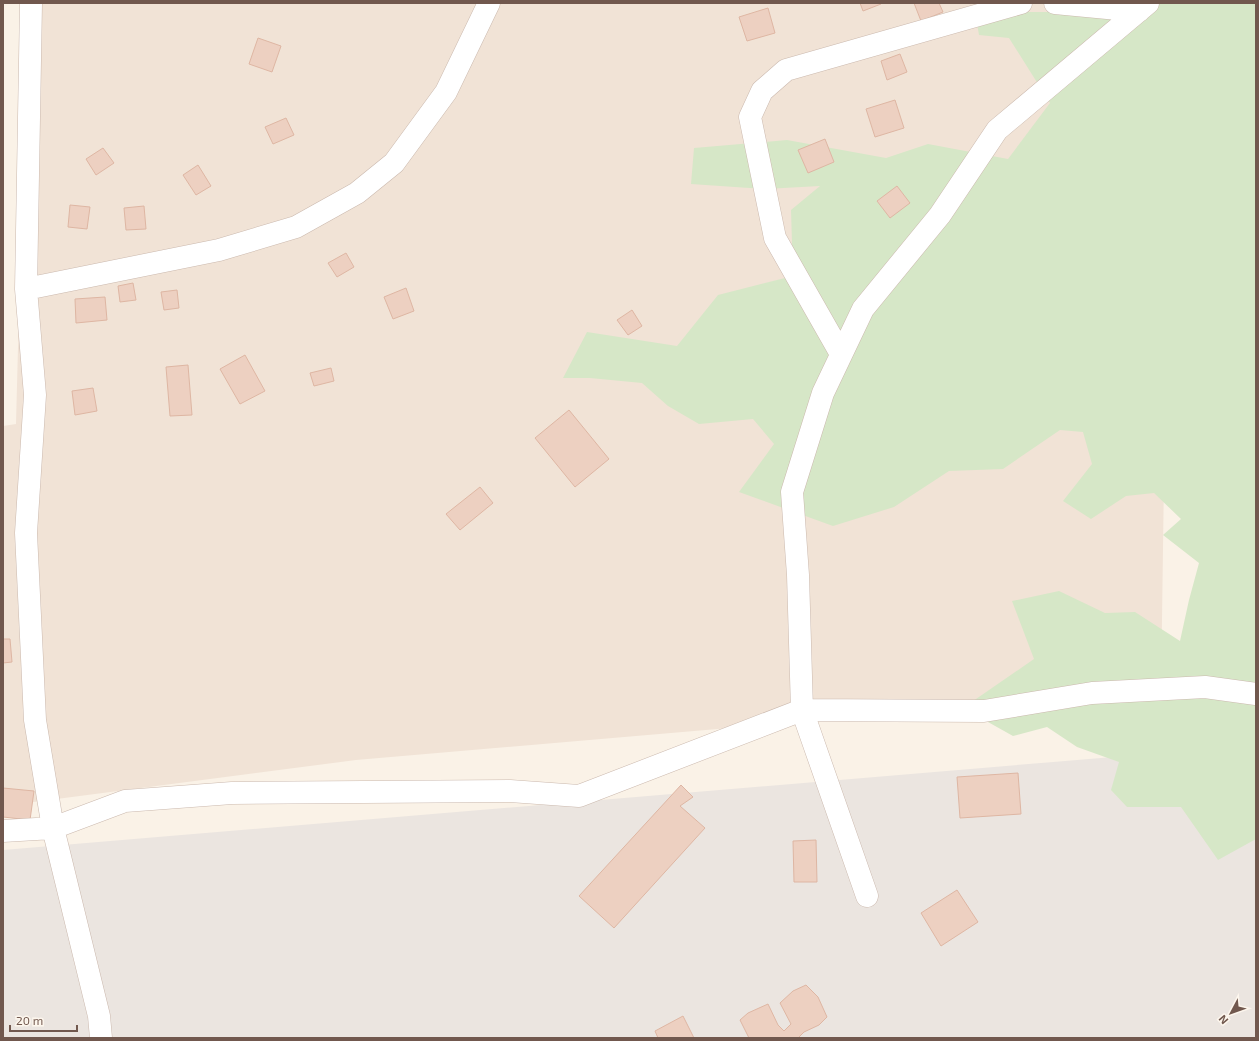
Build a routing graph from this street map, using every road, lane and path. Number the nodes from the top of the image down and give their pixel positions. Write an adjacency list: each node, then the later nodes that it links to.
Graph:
1 (31, 3): 6 (street)
2 (489, 3): 6 (street)
3 (1021, 3): 7 (street)
4 (1055, 3): 5 (street)
5 (1144, 7): 7 (street)
6 (26, 289): 10 (street)
7 (841, 354): 9 (street)
8 (1256, 694): 9 (street)
9 (802, 710): 10 (street); 12 (street)
10 (53, 828): 11 (street); 13 (street)
11 (3, 831)
12 (867, 896)
13 (101, 1038)

